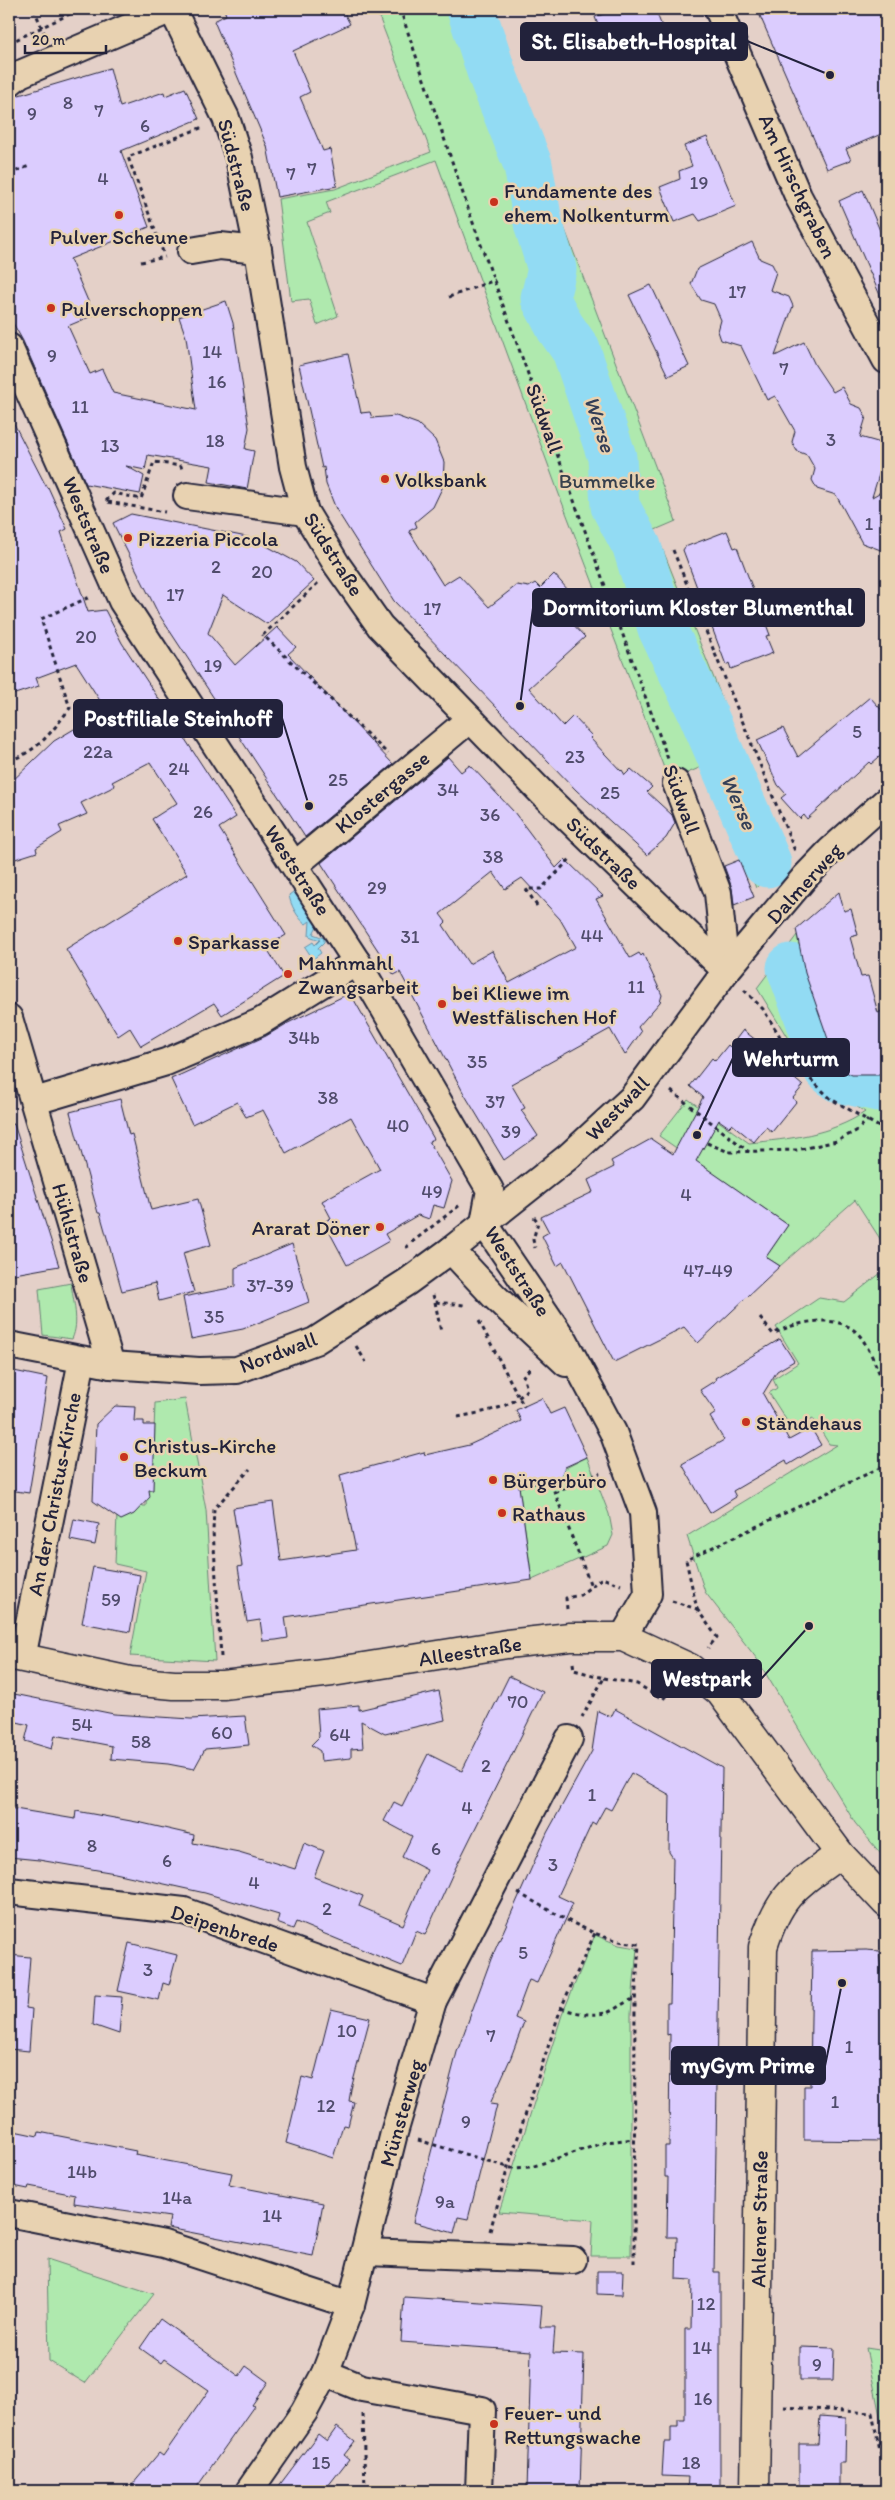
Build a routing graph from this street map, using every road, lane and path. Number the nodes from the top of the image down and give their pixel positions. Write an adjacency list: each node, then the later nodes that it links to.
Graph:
1 (34, 9): 6 (path)
2 (80, 9): 6 (path)
3 (172, 9): 8 (street); 9 (street, Südstraße)
4 (400, 9): 17 (path, Südwall)
5 (718, 9): 20 (street, Am Hirschgraben)
6 (42, 27): 7 (path)
7 (9, 43)
8 (9, 83)
9 (226, 118): 12 (street, Südstraße); 14 (path)
10 (29, 166): 11 (path)
11 (9, 174)
12 (258, 250): 13 (street); 25 (street, Südstraße)
13 (191, 251)
14 (165, 257)
15 (149, 260): 16 (path)
16 (141, 262)
17 (496, 280): 18 (path); 32 (path, Südwall)
18 (449, 297)
19 (9, 347): 28 (street, Weststraße)
20 (886, 360)
21 (187, 496): 22 (path); 25 (street)
22 (105, 502)
23 (127, 505): 24 (path)
24 (139, 508)
25 (306, 512): 27 (street, Südstraße)
26 (673, 550): 36 (path)
27 (337, 565): 29 (street, Südstraße); 30 (path)
28 (115, 585): 31 (path); 35 (street, Weststraße)
29 (470, 719): 34 (street, Südstraße); 35 (street, Klostergasse)
30 (389, 756)
31 (9, 761)
32 (676, 783): 39 (street, Südwall)
33 (886, 801): 36 (street, Dalmerweg)
34 (590, 839): 37 (path); 39 (street, Südstraße)
35 (295, 865): 38 (street, Weststraße)
36 (805, 877): 39 (street, Dalmerweg)
37 (537, 906)
38 (357, 962): 42 (street); 47 (street, Weststraße)
39 (726, 971): 41 (street, Westwall); 43 (path)
40 (9, 1018): 42 (street, Hühlstraße)
41 (650, 1074): 46 (path); 47 (street, Westwall)
42 (35, 1101): 55 (street, Hühlstraße)
43 (868, 1120): 44 (path); 46 (path)
44 (886, 1132)
45 (707, 1142): 46 (path)
46 (750, 1152)
47 (484, 1223): 48 (street, Nordwall); 56 (street, Weststraße)
48 (451, 1250): 53 (street, Weststraße); 55 (street, Nordwall)
49 (435, 1302): 51 (path)
50 (760, 1318): 57 (path)
51 (441, 1332)
52 (9, 1345): 54 (street, Nordwall)
53 (550, 1346): 56 (street, Weststraße); 58 (path)
54 (82, 1360): 55 (street, Nordwall); 67 (street, An der Christus-Kirche)
55 (111, 1364)
56 (588, 1385): 65 (street, Weststraße)
57 (886, 1388)
58 (458, 1417)
59 (886, 1466): 65 (path)
60 (250, 1469): 69 (path)
61 (598, 1474): 63 (path)
62 (551, 1483): 63 (path)
63 (555, 1493): 64 (path)
64 (591, 1586)
65 (648, 1594): 66 (street)
66 (623, 1637): 69 (main road, Alleestraße); 71 (main road, Alleestraße)
67 (15, 1657): 69 (main road, Alleestraße)
68 (574, 1670): 70 (path)
69 (223, 1685)
70 (569, 1739): 72 (street, Münsterweg)
71 (840, 1854): 74 (main road, Alleestraße); 90 (main road, Ahlener Straße)
72 (494, 1881): 75 (path); 77 (street, Münsterweg)
73 (9, 1891): 77 (street, Deipenbrede)
74 (886, 1903)
75 (594, 1933): 76 (path); 78 (path)
76 (635, 1999): 78 (path); 80 (path)
77 (433, 2001): 79 (street, Münsterweg)
78 (561, 2008): 81 (path)
79 (394, 2133): 81 (path); 83 (street, Münsterweg)
80 (634, 2139): 81 (path); 86 (path)
81 (508, 2167): 84 (path)
82 (9, 2213): 87 (street)
83 (366, 2252): 84 (street); 87 (street, Münsterweg)
84 (483, 2257): 85 (street)
85 (573, 2260)
86 (634, 2262)
87 (351, 2305): 88 (street, Münsterweg)
88 (325, 2373): 89 (street); 92 (street, Münsterweg)
89 (362, 2388): 93 (path); 94 (street)
90 (756, 2405): 91 (path); 95 (main road, Ahlener Straße)
91 (886, 2479)
92 (249, 2491)
93 (365, 2491)
94 (479, 2491)
95 (755, 2491)

